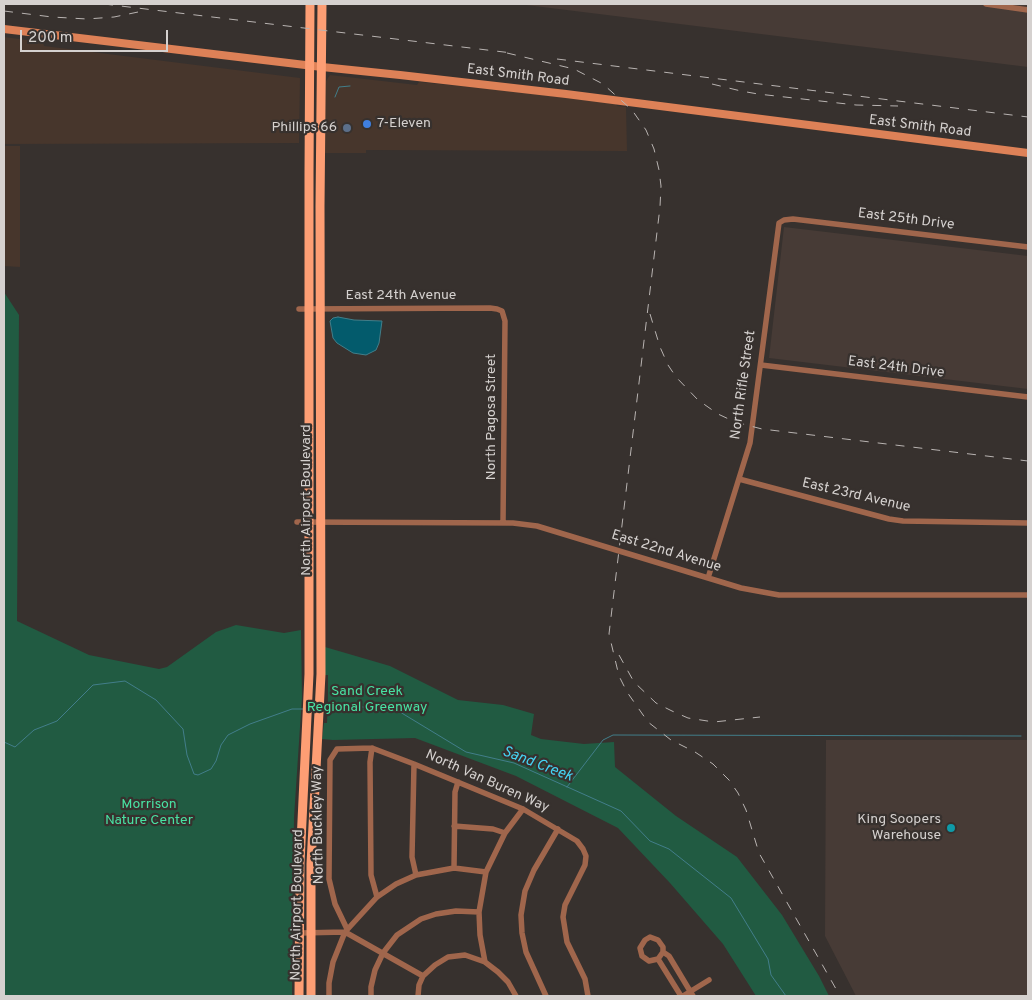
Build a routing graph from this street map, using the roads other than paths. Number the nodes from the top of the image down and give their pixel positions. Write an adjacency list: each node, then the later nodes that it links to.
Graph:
1 (310, 4): 6 (main road, North Airport Boulevard)
2 (322, 4): 7 (main road, North Airport Boulevard)
3 (986, 4): 4 (street)
4 (1028, 10)
5 (4, 30): 6 (street, East Smith Road)
6 (310, 66): 7 (street, East Smith Road); 11 (main road, North Airport Boulevard)
7 (322, 68): 8 (street, East Smith Road); 12 (main road, North Airport Boulevard)
8 (1028, 153)
9 (781, 221): 10 (street, East 25th Drive); 14 (street, North Rifle Street)
10 (1028, 247)
11 (304, 309): 12 (street, East 24th Avenue); 18 (main road, North Airport Boulevard)
12 (320, 309): 13 (street, East 24th Avenue); 19 (main road, North Airport Boulevard)
13 (502, 311): 20 (street, North Pagosa Street)
14 (761, 365): 15 (street, East 24th Drive); 16 (street, North Rifle Street)
15 (1028, 397)
16 (739, 479): 21 (street, East 23rd Avenue); 22 (street, North Rifle Street)
17 (297, 522): 18 (street, East 22nd Avenue)
18 (308, 523): 19 (street, East 22nd Avenue); 38 (main road, North Airport Boulevard)
19 (320, 523): 20 (street, East 22nd Avenue); 39 (main road, North Airport Boulevard)
20 (503, 523): 22 (street, East 22nd Avenue)
21 (1028, 523)
22 (708, 578): 23 (street, East 22nd Avenue)
23 (1028, 595)
24 (372, 748): 25 (street, North Van Buren Way); 26 (street, North Van Buren Way); 35 (street)
25 (337, 749): 37 (street, North Buckley Way)
26 (414, 764): 27 (street, North Van Buren Way); 34 (street)
27 (458, 782): 28 (street, North Van Buren Way); 29 (street)
28 (523, 809): 30 (street, North Van Buren Way); 31 (street)
29 (454, 826): 31 (street); 32 (street)
30 (558, 829): 53 (street); 54 (street, North Van Buren Way)
31 (505, 833): 33 (street)
32 (454, 868): 33 (street); 34 (street)
33 (486, 872): 36 (street)
34 (416, 875): 35 (street)
35 (377, 897): 37 (street)
36 (479, 912): 41 (street); 43 (street)
37 (346, 931): 39 (street); 41 (street); 49 (street)
38 (300, 933): 39 (street); 47 (main road, North Airport Boulevard)
39 (311, 933): 48 (main road, North Airport Boulevard)
40 (663, 952): 42 (street); 42 (street); 46 (street)
41 (384, 953): 44 (street); 50 (street)
42 (658, 959): 55 (street)
43 (485, 962): 44 (street); 52 (street)
44 (423, 976): 51 (street)
45 (709, 980): 46 (street)
46 (692, 994): 55 (street)
47 (299, 996)
48 (311, 996)
49 (329, 996)
50 (370, 996)
51 (418, 996)
52 (516, 996)
53 (546, 996)
54 (588, 996)
55 (682, 996)

